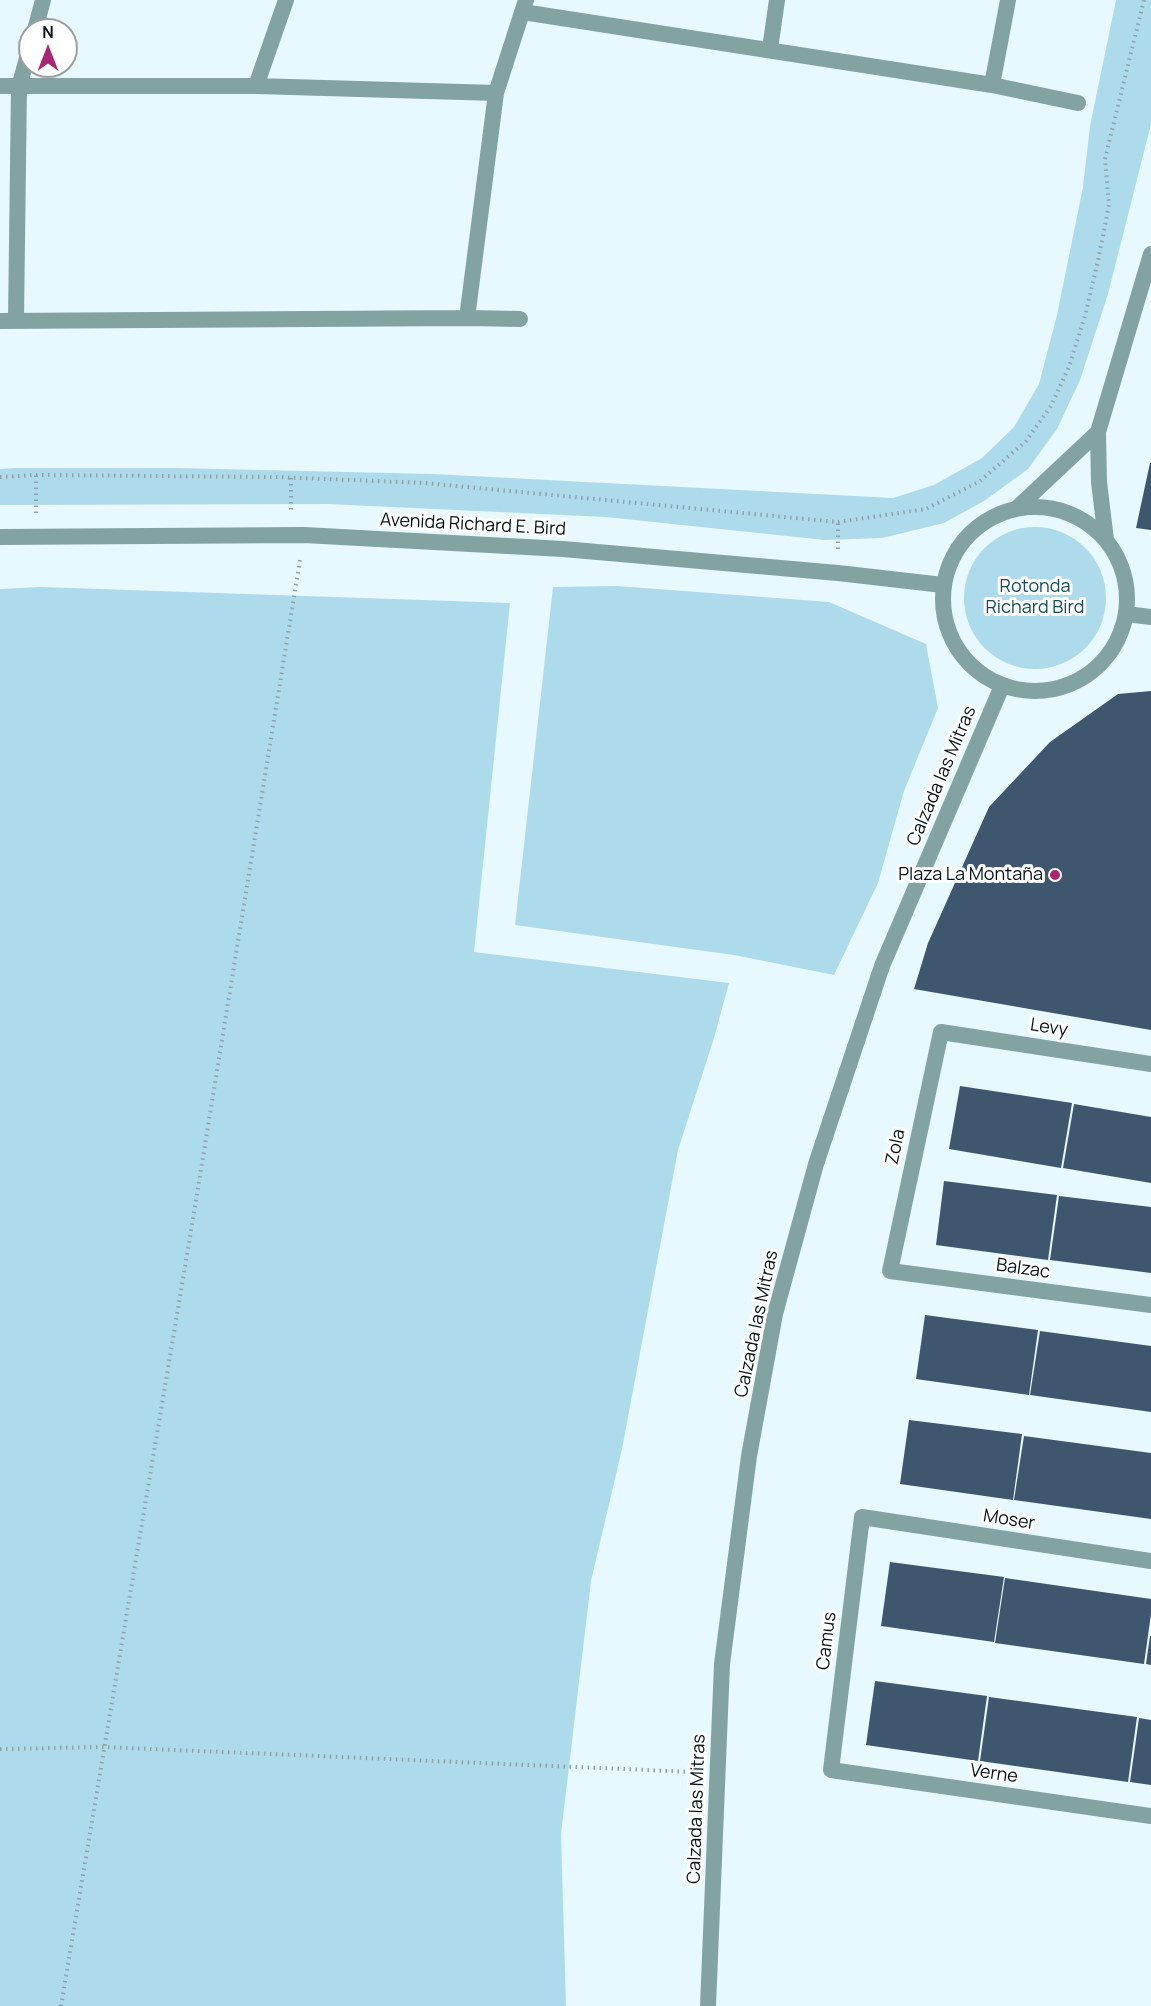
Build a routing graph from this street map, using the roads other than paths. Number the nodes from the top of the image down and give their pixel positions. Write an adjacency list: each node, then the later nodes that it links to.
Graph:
1 (43, 0): 6 (street)
2 (286, 0): 10 (street)
3 (777, 0): 7 (street)
4 (1008, 0): 9 (street)
5 (525, 6): 7 (street); 13 (street)
6 (38, 18)
7 (770, 49): 9 (street)
8 (21, 78): 12 (street)
9 (992, 85): 14 (street)
10 (256, 86): 12 (street); 13 (street)
11 (0, 87): 12 (street)
12 (19, 87): 18 (street)
13 (496, 93): 16 (street)
14 (1078, 103)
15 (1151, 254): 19 (street)
16 (467, 318): 17 (street); 18 (street)
17 (520, 319)
18 (8, 320)
19 (1098, 432): 20 (street); 22 (street)
20 (1017, 508): 22 (street); 23 (street)
21 (0, 537): 23 (street, Avenida Richard E. Bird)
22 (1106, 540): 24 (street)
23 (943, 585): 26 (street)
24 (1127, 614): 25 (street); 26 (street)
25 (1151, 617)
26 (1002, 686): 35 (street, Calzada las Mitras)
27 (941, 1032): 28 (street, Levy); 29 (street, Zola)
28 (1151, 1064)
29 (890, 1271): 30 (street, Balzac)
30 (1151, 1305)
31 (862, 1517): 32 (street, Moser); 33 (street, Camus)
32 (1151, 1561)
33 (831, 1770): 34 (street, Verne)
34 (1151, 1816)
35 (708, 2006)

